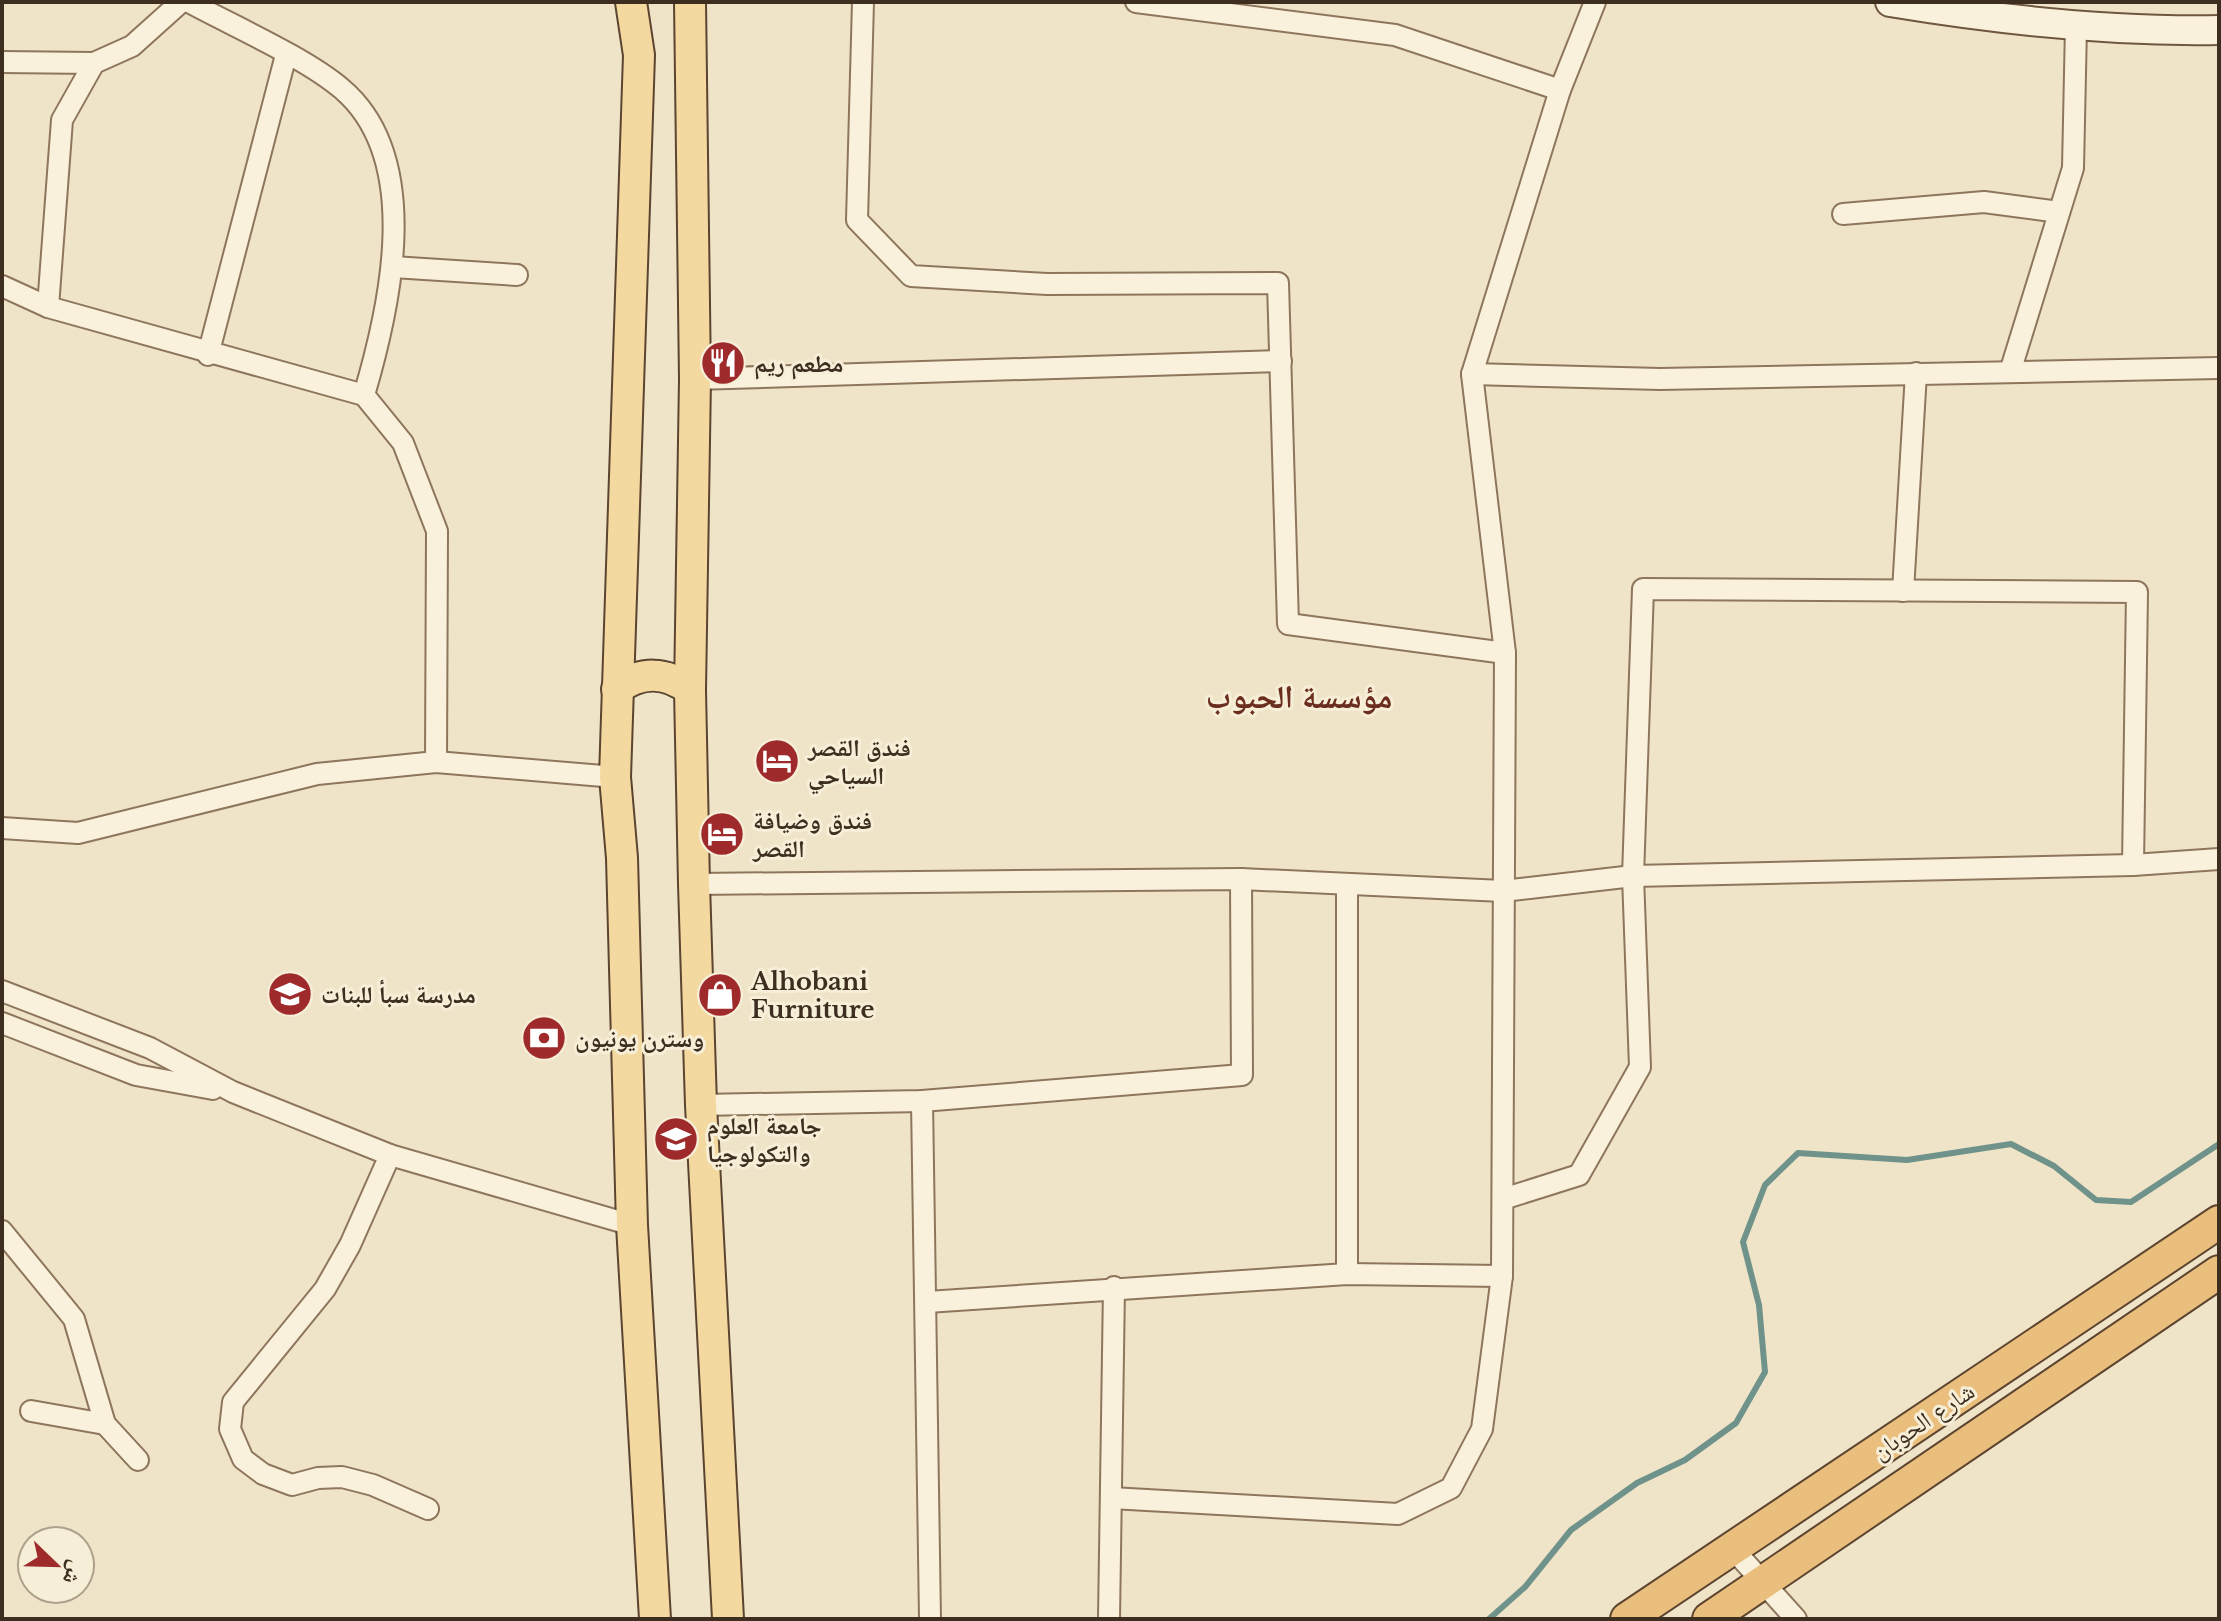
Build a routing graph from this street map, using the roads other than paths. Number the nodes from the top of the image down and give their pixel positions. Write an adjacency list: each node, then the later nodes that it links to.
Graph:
1 (181, 2): 13 (street)
2 (189, 2): 11 (street)
3 (631, 2): 31 (main road)
4 (690, 2): 27 (main road)
5 (863, 2): 22 (street)
6 (1136, 2): 14 (street)
7 (1595, 2): 14 (street)
8 (1890, 2): 9 (main road)
9 (2076, 26): 10 (main road); 15 (street)
10 (2219, 30)
11 (286, 55): 17 (street); 21 (street)
12 (2, 62): 13 (street)
13 (94, 63): 20 (street)
14 (1560, 90): 26 (street)
15 (2059, 212): 16 (street); 24 (street)
16 (1843, 214)
17 (393, 267): 18 (street); 28 (street)
18 (517, 275)
19 (2, 286): 20 (street)
20 (48, 307): 21 (street)
21 (208, 355): 28 (street)
22 (1281, 361): 27 (street); 30 (street)
23 (2219, 368): 24 (street)
24 (2010, 372): 25 (street)
25 (1916, 373): 26 (street); 29 (street)
26 (1472, 374): 30 (street)
27 (695, 379): 32 (main road)
28 (364, 395): 33 (street)
29 (1903, 591): 37 (street); 38 (street)
30 (1505, 653): 42 (street)
31 (617, 689): 32 (main road); 34 (main road)
32 (690, 690): 40 (main road)
33 (436, 762): 34 (street); 35 (street)
34 (615, 777): 51 (main road)
35 (2, 828)
36 (2219, 859): 37 (street)
37 (2133, 865): 38 (street)
38 (1633, 876): 42 (street); 49 (street)
39 (1241, 879): 40 (street); 41 (street); 46 (street)
40 (694, 884): 47 (main road)
41 (1347, 887): 42 (street); 54 (street)
42 (1503, 891): 49 (street)
43 (2, 991): 45 (street)
44 (2, 1023): 45 (street)
45 (233, 1092): 48 (street)
46 (922, 1101): 47 (street); 57 (street)
47 (701, 1105): 66 (main road)
48 (390, 1155): 51 (street); 62 (street)
49 (1503, 1199): 55 (street)
50 (2219, 1222): 63 (highway, شارع الحوبان)
51 (632, 1225): 65 (main road)
52 (2, 1231): 59 (street)
53 (2219, 1272): 64 (highway, شارع الحوبان)
54 (1347, 1274): 55 (street); 56 (street)
55 (1502, 1276): 61 (street)
56 (1114, 1287): 57 (street); 61 (street)
57 (927, 1302): 67 (street)
58 (31, 1411): 59 (street)
59 (105, 1424): 60 (street)
60 (138, 1460)
61 (1111, 1498): 68 (street)
62 (428, 1509)
63 (1733, 1549): 64 (street); 69 (highway, شارع الحوبان)
64 (1763, 1582): 70 (highway, شارع الحوبان); 71 (street)
65 (655, 1619)
66 (728, 1619)
67 (930, 1619)
68 (1109, 1619)
69 (1627, 1619)
70 (1709, 1619)
71 (1796, 1619)

